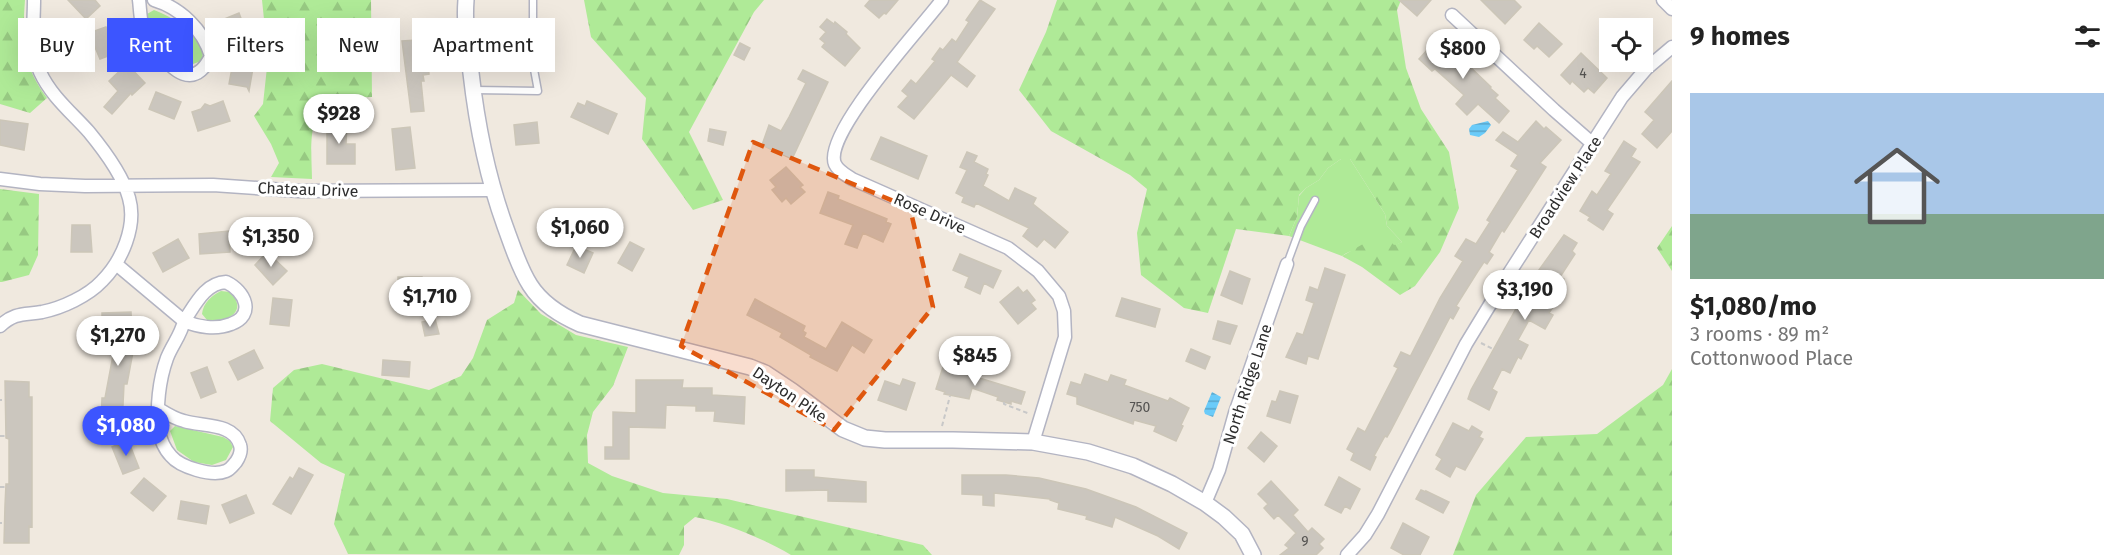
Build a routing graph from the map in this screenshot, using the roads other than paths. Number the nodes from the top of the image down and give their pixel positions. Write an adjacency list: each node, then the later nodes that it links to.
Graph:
1 (34, 0): 18 (street)
2 (139, 0): 3 (street)
3 (154, 0)
4 (466, 0): 10 (street, Dayton Pike)
5 (533, 0): 11 (lane)
6 (942, 0): 26 (street, Rose Drive)
7 (1663, 0): 8 (street)
8 (1672, 9)
9 (1452, 15): 16 (street)
10 (465, 18)
11 (533, 18)
12 (1672, 47): 16 (street, Broadview Place)
13 (471, 72): 15 (street, Dayton Pike)
14 (534, 72): 15 (lane)
15 (473, 90): 19 (street, Dayton Pike)
16 (1593, 144): 29 (street, Broadview Place)
17 (0, 179): 18 (street, Chateau Drive)
18 (123, 185): 19 (street, Chateau Drive); 21 (street)
19 (492, 190): 26 (street, Dayton Pike)
20 (1315, 200): 22 (lane)
21 (116, 264): 23 (street); 24 (street)
22 (1287, 264): 27 (street, North Ridge Lane)
23 (184, 321): 23 (street); 25 (street)
24 (0, 326)
25 (159, 410): 25 (street)
26 (1033, 442): 27 (street, Dayton Pike)
27 (1204, 502): 28 (street, Dayton Pike)
28 (1253, 555)
29 (1347, 555)

